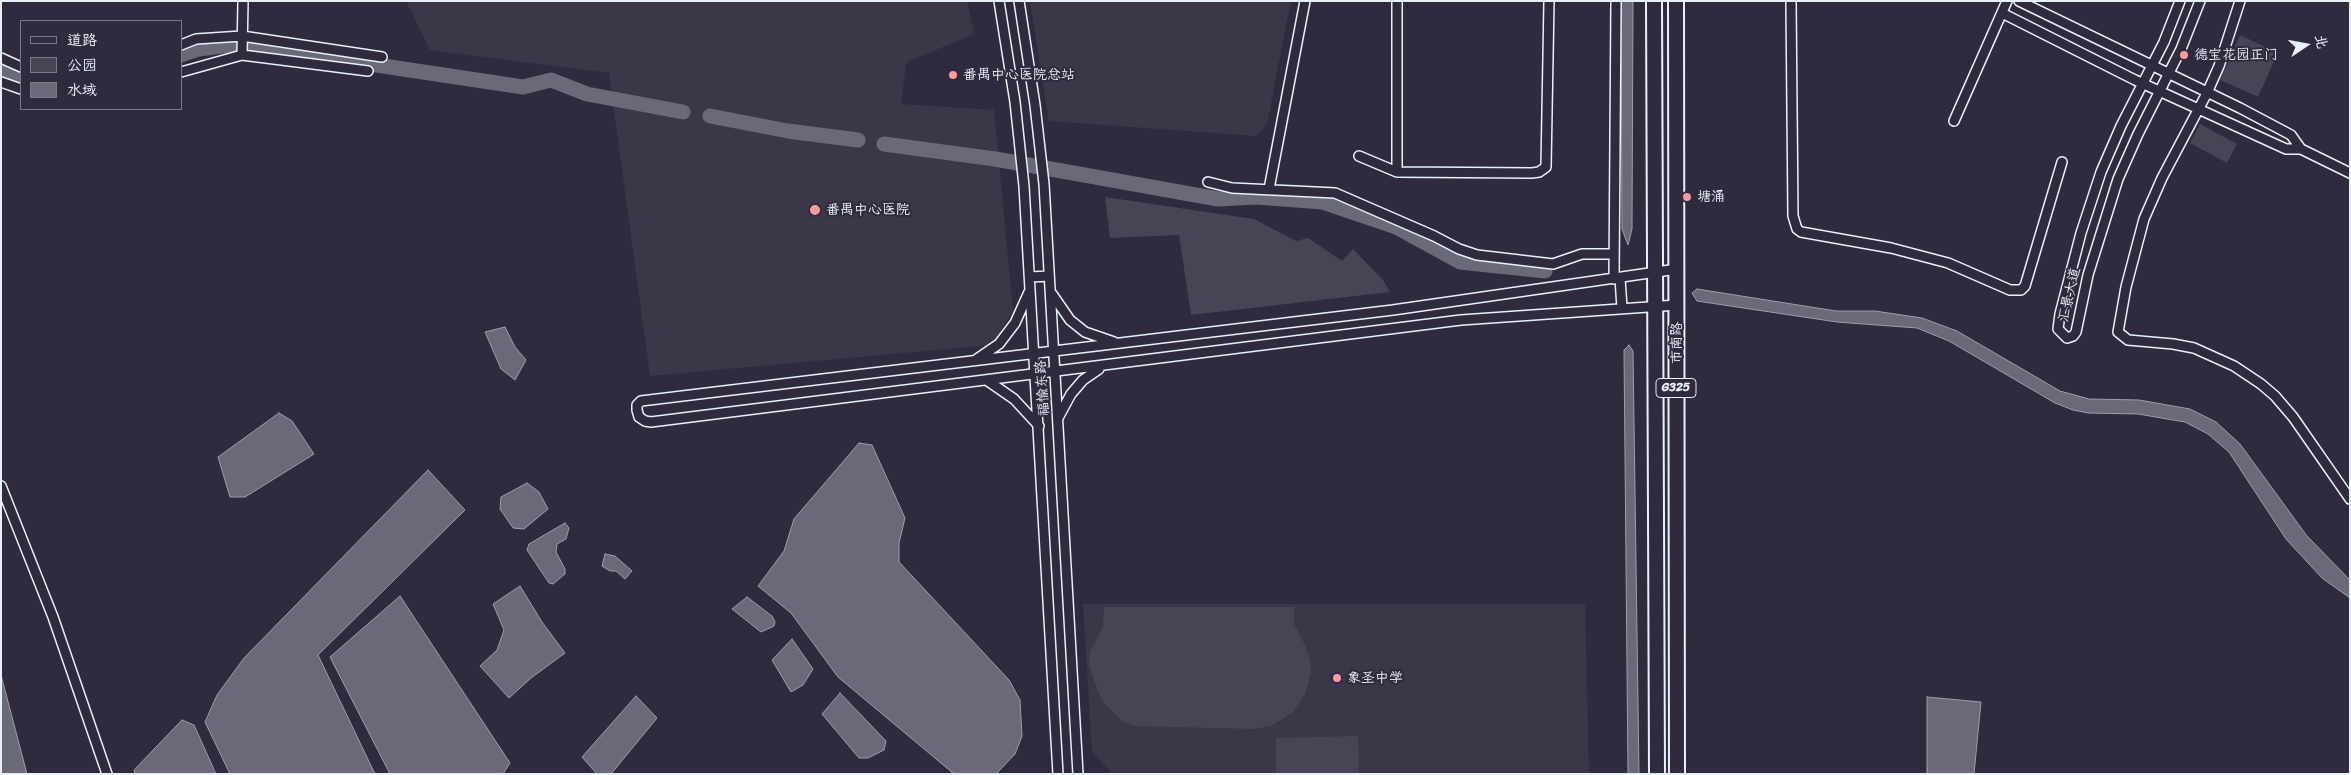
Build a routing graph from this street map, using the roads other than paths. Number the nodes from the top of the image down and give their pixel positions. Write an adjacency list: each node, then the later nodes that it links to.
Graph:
1 (243, 1): 17 (street)
2 (999, 1): 47 (street, 福愉东路)
3 (1019, 1): 46 (street, 福愉东路)
4 (1305, 1): 40 (street)
5 (1397, 1): 37 (street)
6 (1549, 1): 37 (street)
7 (1616, 1): 43 (street)
8 (1654, 1): 42 (highway, 市南路 / G325)
9 (1676, 1): 41 (highway, 市南路 / G325)
10 (1792, 1): 36 (street)
11 (2007, 1): 16 (street)
12 (2019, 1): 22 (street)
13 (2180, 1): 22 (street, 汇景大道)
14 (2200, 1): 26 (street, 汇景大道)
15 (2240, 1): 31 (street)
16 (2002, 12): 28 (street); 33 (street)
17 (242, 37): 18 (street); 19 (street); 20 (street)
18 (182, 45)
19 (242, 54): 24 (street); 25 (street)
20 (382, 57)
21 (1, 58): 23 (street)
22 (2151, 66): 26 (street); 28 (street, 汇景大道)
23 (20, 67)
24 (368, 71)
25 (182, 72)
26 (2168, 74): 30 (street, 汇景大道); 31 (street)
27 (1, 82): 29 (street)
28 (2142, 83): 30 (street); 30 (street, 汇景大道)
29 (20, 89)
30 (2159, 91): 32 (street)
31 (2207, 93): 32 (street); 34 (street)
32 (2198, 109): 34 (street); 67 (street)
33 (1954, 122)
34 (2301, 149): 38 (street)
35 (1359, 156): 37 (street)
36 (2062, 162)
37 (1397, 172)
38 (2350, 174)
39 (1208, 182): 40 (street)
40 (1269, 189): 43 (street)
41 (1677, 239): 42 (highway); 44 (highway, 市南路 / G325)
42 (1655, 240): 45 (highway, 市南路 / G325)
43 (1614, 254): 48 (street)
44 (1677, 269): 45 (street); 51 (highway, 市南路 / G325)
45 (1655, 273): 48 (street); 52 (highway, 市南路 / G325)
46 (1049, 276): 47 (street); 50 (street, 福愉东路)
47 (1030, 277): 49 (street, 福愉东路)
48 (1617, 278): 53 (street); 56 (street)
49 (1031, 290): 58 (street, 福愉东路); 59 (street)
50 (1050, 291): 56 (street); 57 (street, 福愉东路)
51 (1677, 305): 52 (street); 54 (highway, 市南路 / G325)
52 (1655, 306): 53 (street); 55 (highway, 市南路 / G325)
53 (1622, 308): 60 (street)
54 (1677, 338): 55 (highway); 72 (highway, 市南路 / G325)
55 (1656, 339): 71 (highway, 市南路 / G325)
56 (1117, 342): 57 (street)
57 (1054, 350): 58 (street); 61 (street, 福愉东路)
58 (1034, 353): 59 (street); 62 (street, 福愉东路)
59 (977, 360): 63 (street)
60 (1105, 366): 61 (street); 64 (street)
61 (1055, 373): 62 (street); 64 (street, 福愉东路)
62 (1037, 375): 63 (street); 65 (street, 福愉东路)
63 (987, 381): 65 (street)
64 (1058, 418): 70 (street, 福愉东路)
65 (1039, 426): 69 (street, 福愉东路)
66 (1, 486): 68 (street)
67 (2350, 499)
68 (107, 774)
69 (1058, 774)
70 (1078, 774)
71 (1656, 774)
72 (1677, 774)

